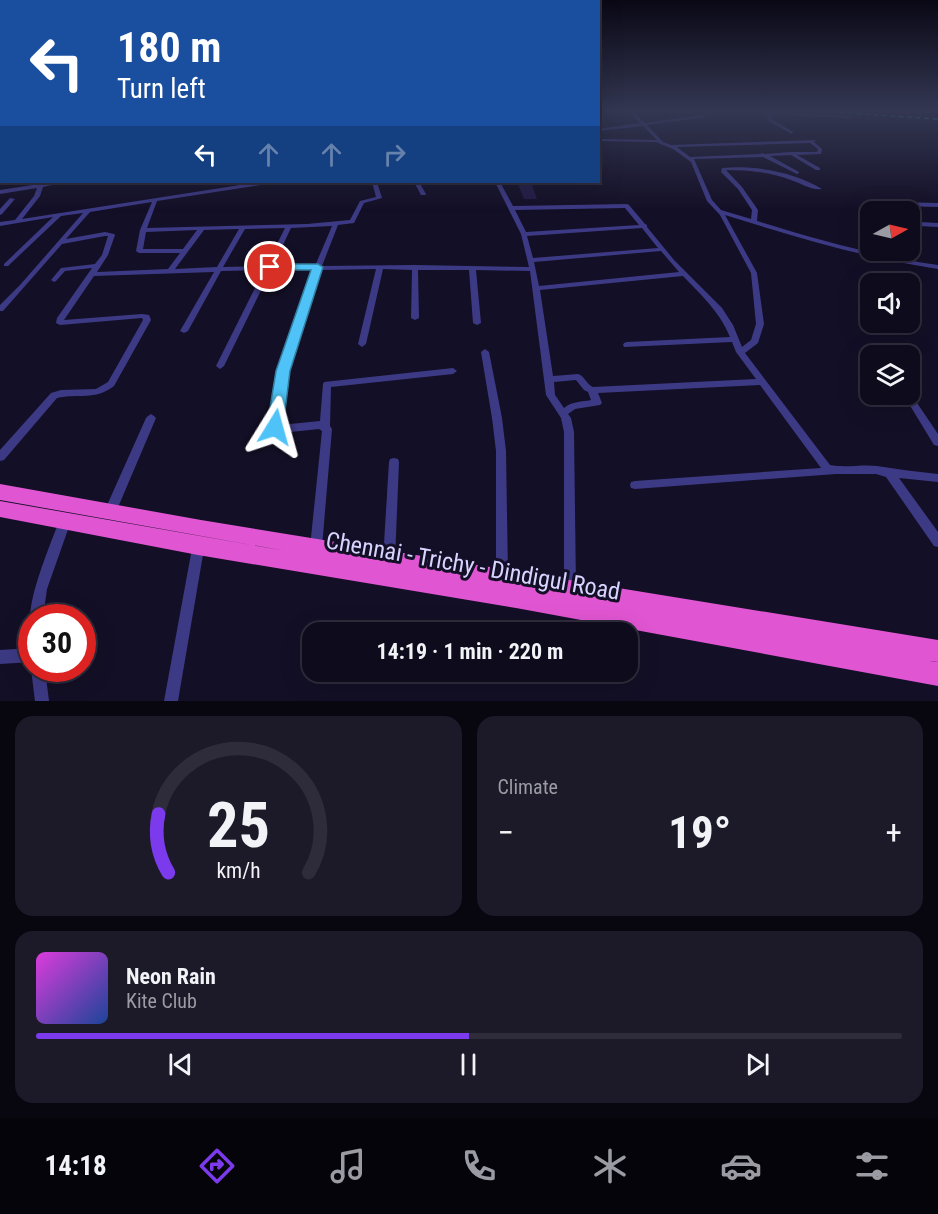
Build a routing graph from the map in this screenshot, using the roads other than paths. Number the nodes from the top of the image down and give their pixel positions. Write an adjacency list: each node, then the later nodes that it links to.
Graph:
1 (669, 145): 5 (street)
2 (723, 145): 5 (street)
3 (753, 145): 7 (street)
4 (815, 145): 6 (street)
5 (672, 146): 8 (street)
6 (790, 153): 7 (street); 9 (street)
7 (765, 154): 8 (street); 10 (street)
8 (689, 158): 27 (street)
9 (818, 168)
10 (797, 173)
11 (42, 183): 19 (street); 30 (street)
12 (219, 183): 17 (street)
13 (260, 183): 17 (street)
14 (375, 183): 34 (street)
15 (418, 183): 20 (street)
16 (498, 183): 25 (street)
17 (219, 189): 22 (street)
18 (819, 189): 31 (street)
19 (0, 192)
20 (423, 194)
21 (12, 199): 28 (street)
22 (155, 200): 26 (street); 40 (street)
23 (920, 205): 24 (street)
24 (938, 205)
25 (512, 208): 36 (street); 42 (street)
26 (88, 210): 29 (street); 43 (street)
27 (719, 210): 31 (street); 71 (street)
28 (0, 213)
29 (59, 215): 30 (street); 49 (street)
30 (13, 222): 32 (street); 41 (street)
31 (754, 222): 46 (street)
32 (0, 224)
33 (920, 224): 35 (street)
34 (335, 225): 38 (street); 51 (street)
35 (938, 225)
36 (645, 226): 42 (street); 44 (street)
37 (243, 227): 38 (street); 39 (street); 55 (street)
38 (289, 227): 50 (street)
39 (202, 228): 40 (street); 45 (street)
40 (143, 230): 45 (street)
41 (0, 231)
42 (524, 234): 47 (street)
43 (62, 242): 59 (street); 63 (street)
44 (663, 249): 47 (street); 60 (street)
45 (184, 251): 57 (street)
46 (860, 253)
47 (530, 260): 58 (street)
48 (893, 261): 54 (street)
49 (6, 265)
50 (270, 267): 51 (street); 55 (street); 72 (street)
51 (318, 267): 52 (street); 80 (street)
52 (380, 267): 53 (street); 68 (street)
53 (415, 267): 56 (street); 64 (street)
54 (938, 267)
55 (221, 268): 57 (street); 66 (street)
56 (472, 268): 58 (street); 65 (street)
57 (171, 269): 59 (street)
58 (533, 269): 62 (street)
59 (94, 270): 61 (street); 82 (street)
60 (685, 274): 62 (street); 67 (street)
61 (54, 280)
62 (535, 288): 74 (street)
63 (0, 309)
64 (415, 318)
65 (477, 323)
66 (184, 331)
67 (735, 339): 69 (street); 71 (street)
68 (362, 344)
69 (627, 345)
70 (485, 352): 96 (street)
71 (740, 352): 75 (street)
72 (220, 366)
73 (453, 371): 80 (street)
74 (548, 379): 76 (street); 78 (street)
75 (763, 382): 76 (street); 84 (street)
76 (592, 390): 78 (street)
77 (914, 405): 81 (street)
78 (562, 412): 97 (street)
79 (151, 418): 90 (street)
80 (325, 426): 94 (street)
81 (938, 442)
82 (0, 457)
83 (394, 462): 95 (street)
84 (834, 471): 85 (street); 87 (street)
85 (889, 473): 86 (street); 93 (street)
86 (938, 478)
87 (635, 484)
88 (0, 492): 91 (highway, Chennai - Trichy - Dindigul Road)
89 (0, 509): 91 (highway, Chennai - Trichy - Dindigul Road)
90 (110, 512): 91 (highway, Chennai - Trichy - Dindigul Road); 92 (highway, Chennai - Trichy - Dindigul Road)
91 (80, 519): 92 (highway, Chennai - Trichy - Dindigul Road); 98 (street)
92 (200, 537): 94 (highway, Chennai - Trichy - Dindigul Road); 102 (highway, Chennai - Trichy - Dindigul Road); 105 (street)
93 (938, 542)
94 (316, 547): 95 (highway, Chennai - Trichy - Dindigul Road)
95 (389, 560): 96 (highway, Chennai - Trichy - Dindigul Road)
96 (502, 577): 97 (highway, Chennai - Trichy - Dindigul Road)
97 (570, 588): 99 (highway, Chennai - Trichy - Dindigul Road)
98 (38, 604)
99 (938, 651)
100 (18, 656): 101 (street)
101 (0, 657)
102 (938, 674)
103 (40, 682): 104 (street)
104 (42, 701)
105 (171, 701)

